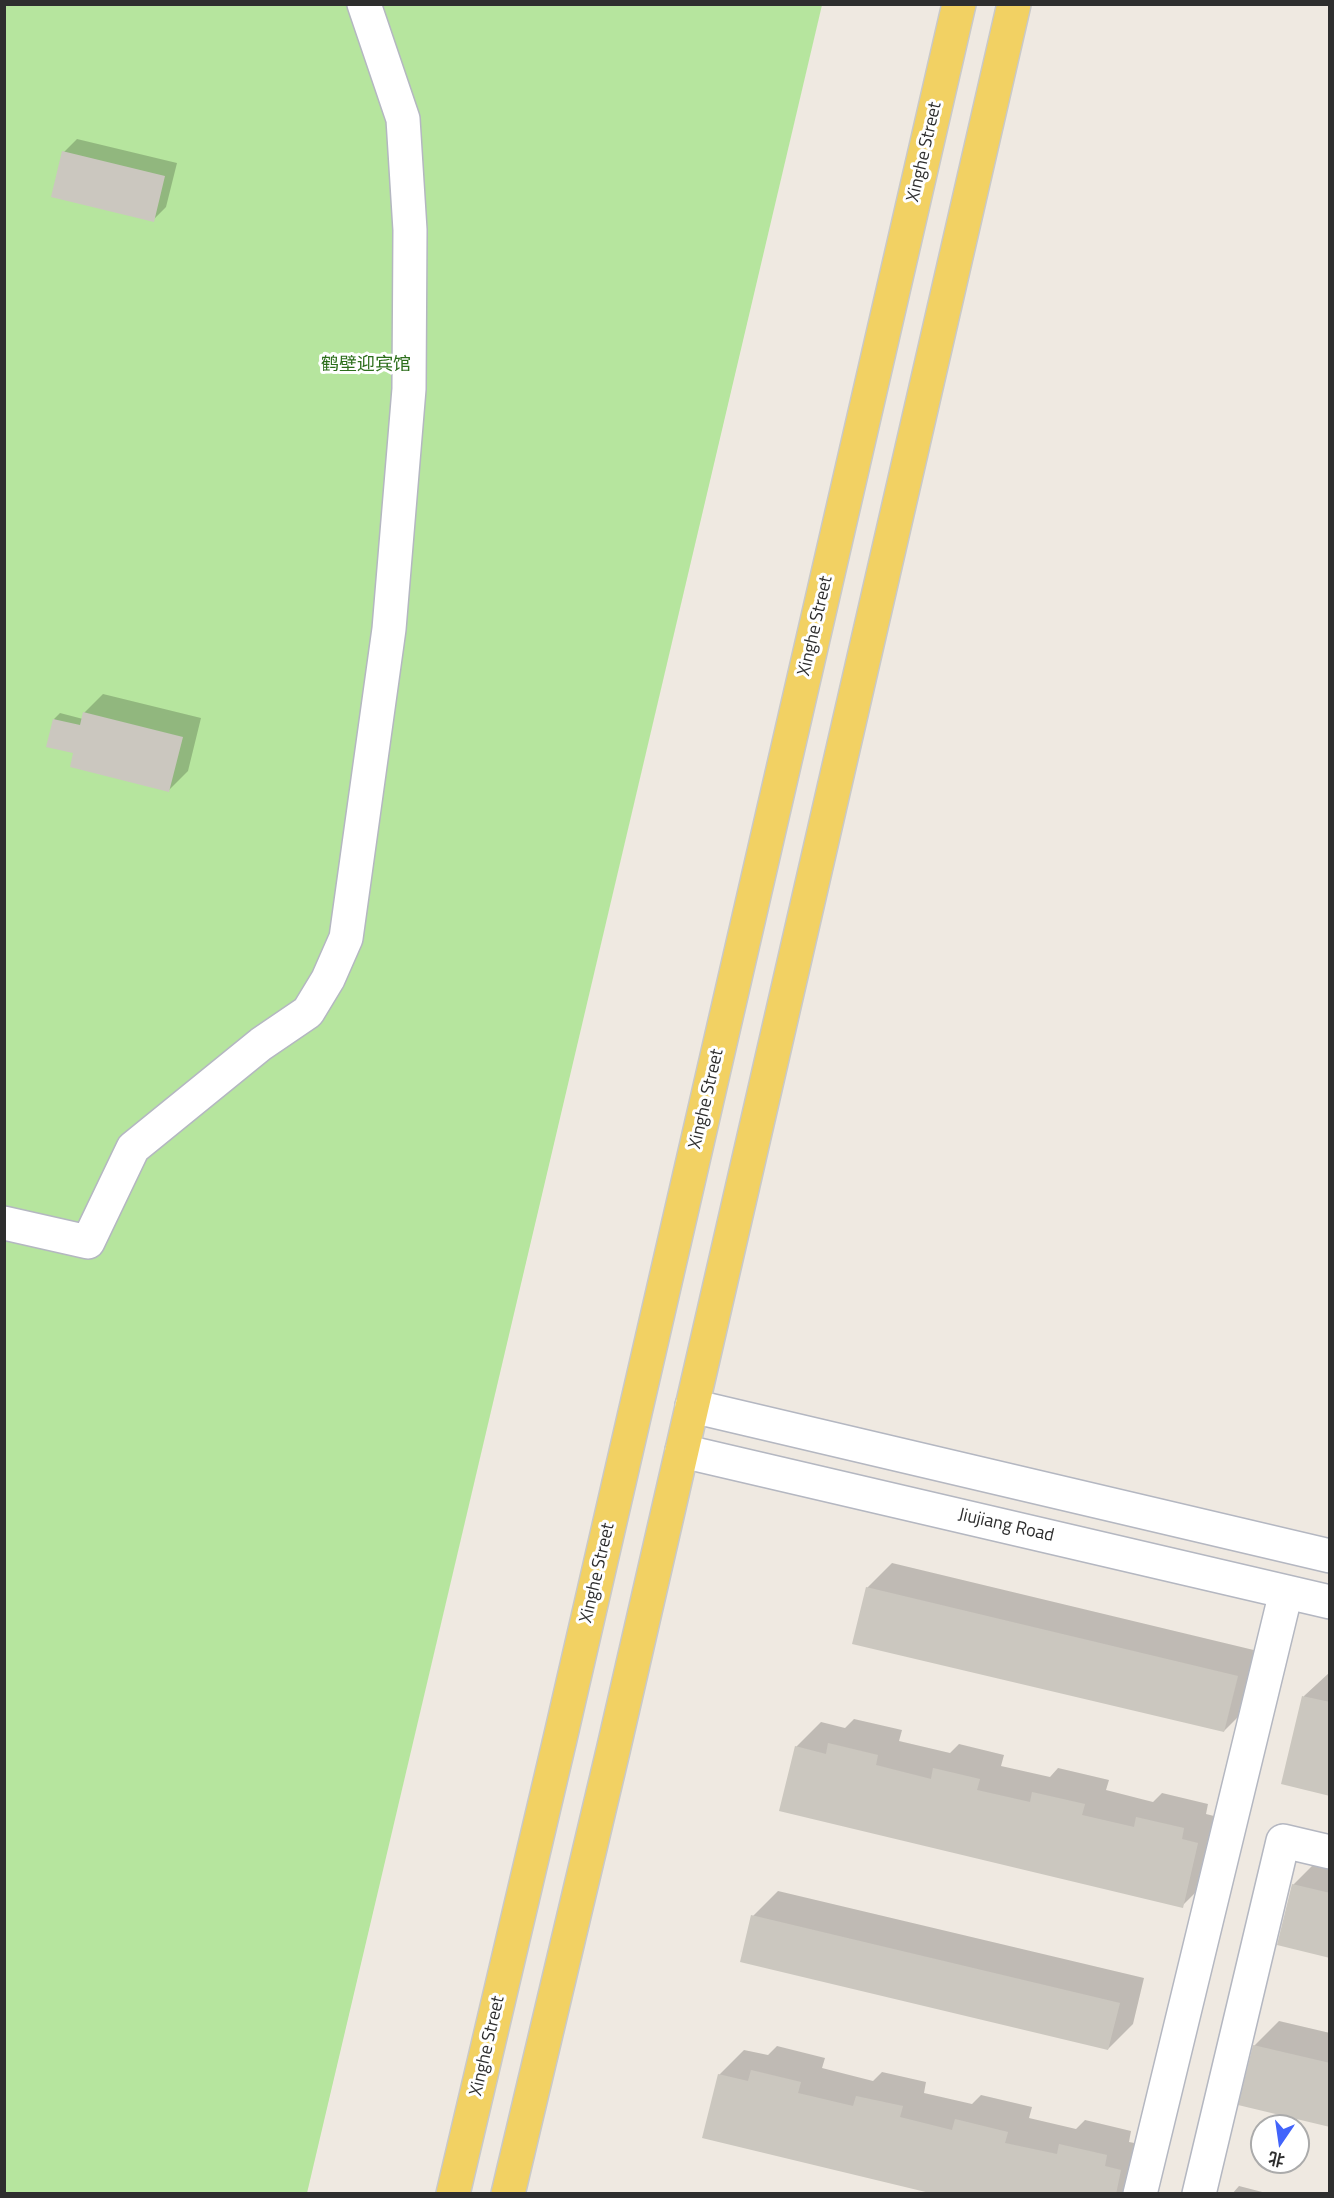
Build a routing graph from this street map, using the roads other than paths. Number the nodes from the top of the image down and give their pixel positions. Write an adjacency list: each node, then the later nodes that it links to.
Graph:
1 (364, 4): 4 (street)
2 (959, 4): 11 (main road, Xinghe Street)
3 (1014, 4): 5 (main road)
4 (4, 1223)
5 (692, 1406): 6 (main road); 7 (street)
6 (682, 1451): 8 (street, Jiujiang Road); 12 (main road)
7 (1329, 1556)
8 (1286, 1592): 9 (street, Jiujiang Road); 13 (street)
9 (1329, 1602)
10 (1329, 1852): 14 (street)
11 (453, 2193)
12 (508, 2193)
13 (1140, 2193)
14 (1199, 2193)

